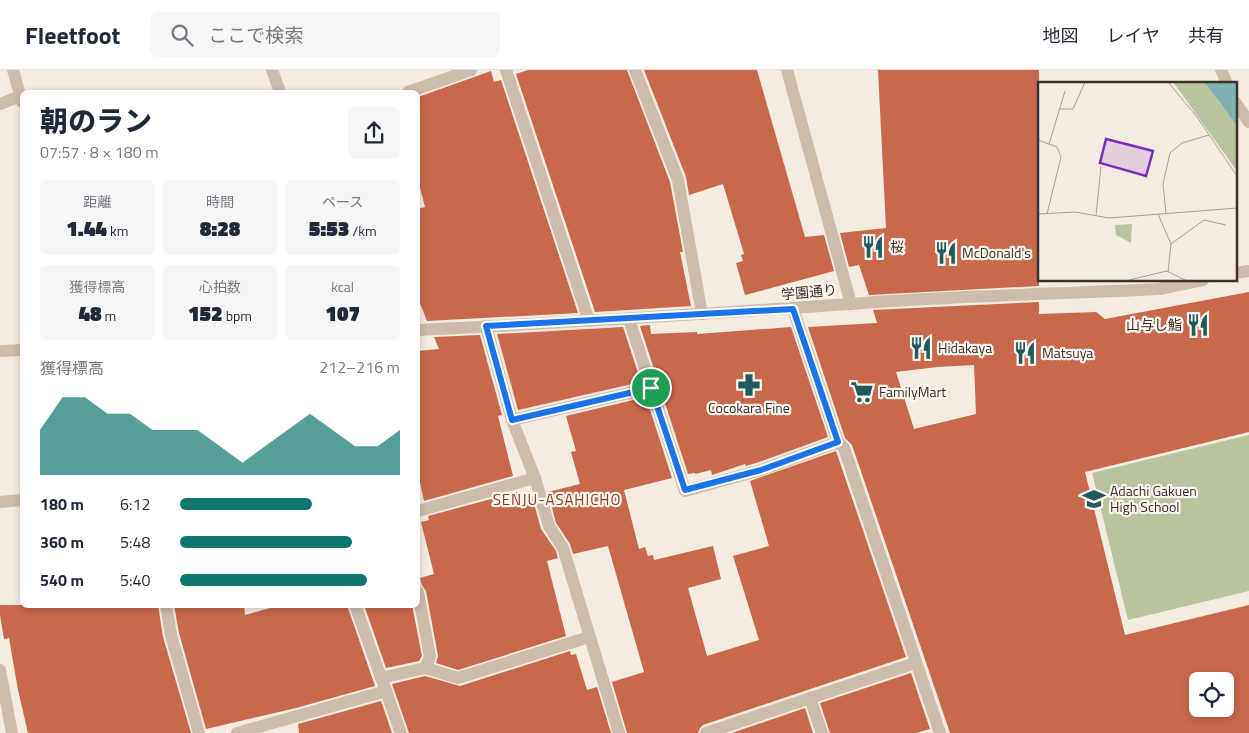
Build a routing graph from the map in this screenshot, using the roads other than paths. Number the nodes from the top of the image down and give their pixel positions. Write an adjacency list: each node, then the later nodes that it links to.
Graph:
1 (13, 70): 11 (street)
2 (272, 70): 9 (street)
3 (471, 70): 10 (street)
4 (506, 70): 23 (street)
5 (636, 70): 21 (street)
6 (787, 70): 19 (street)
7 (1221, 70): 8 (street)
8 (1226, 82)
9 (279, 90)
10 (414, 90)
11 (20, 93)
12 (20, 99): 14 (street)
13 (1236, 103): 15 (street)
14 (0, 104)
15 (1249, 122)
16 (1249, 271): 17 (street)
17 (1236, 274)
18 (1198, 281): 19 (street, 学園通り)
19 (851, 304): 20 (street, 学園通り)
20 (793, 309): 21 (street, 学園通り); 30 (street)
21 (702, 314): 22 (street, 学園通り)
22 (628, 319): 23 (street, 学園通り); 28 (street)
23 (589, 322): 24 (street, 学園通り)
24 (486, 326): 25 (street, 学園通り); 29 (street)
25 (420, 330)
26 (20, 350): 27 (street)
27 (0, 351)
28 (651, 388): 29 (street); 30 (street)
29 (512, 420): 31 (street)
30 (838, 442): 39 (street)
31 (535, 478): 34 (street); 38 (street)
32 (20, 500): 33 (street)
33 (0, 502)
34 (420, 510)
35 (420, 603): 40 (street)
36 (167, 608): 46 (street)
37 (357, 608): 42 (street)
38 (589, 637): 40 (street); 49 (street)
39 (915, 663): 44 (street); 52 (street)
40 (425, 668): 42 (street)
41 (0, 670): 45 (street)
42 (381, 678): 43 (street)
43 (386, 691): 47 (street); 48 (street)
44 (810, 698): 50 (street); 51 (street)
45 (12, 733)
46 (200, 733)
47 (237, 733)
48 (401, 733)
49 (619, 733)
50 (706, 733)
51 (822, 733)
52 (940, 733)

